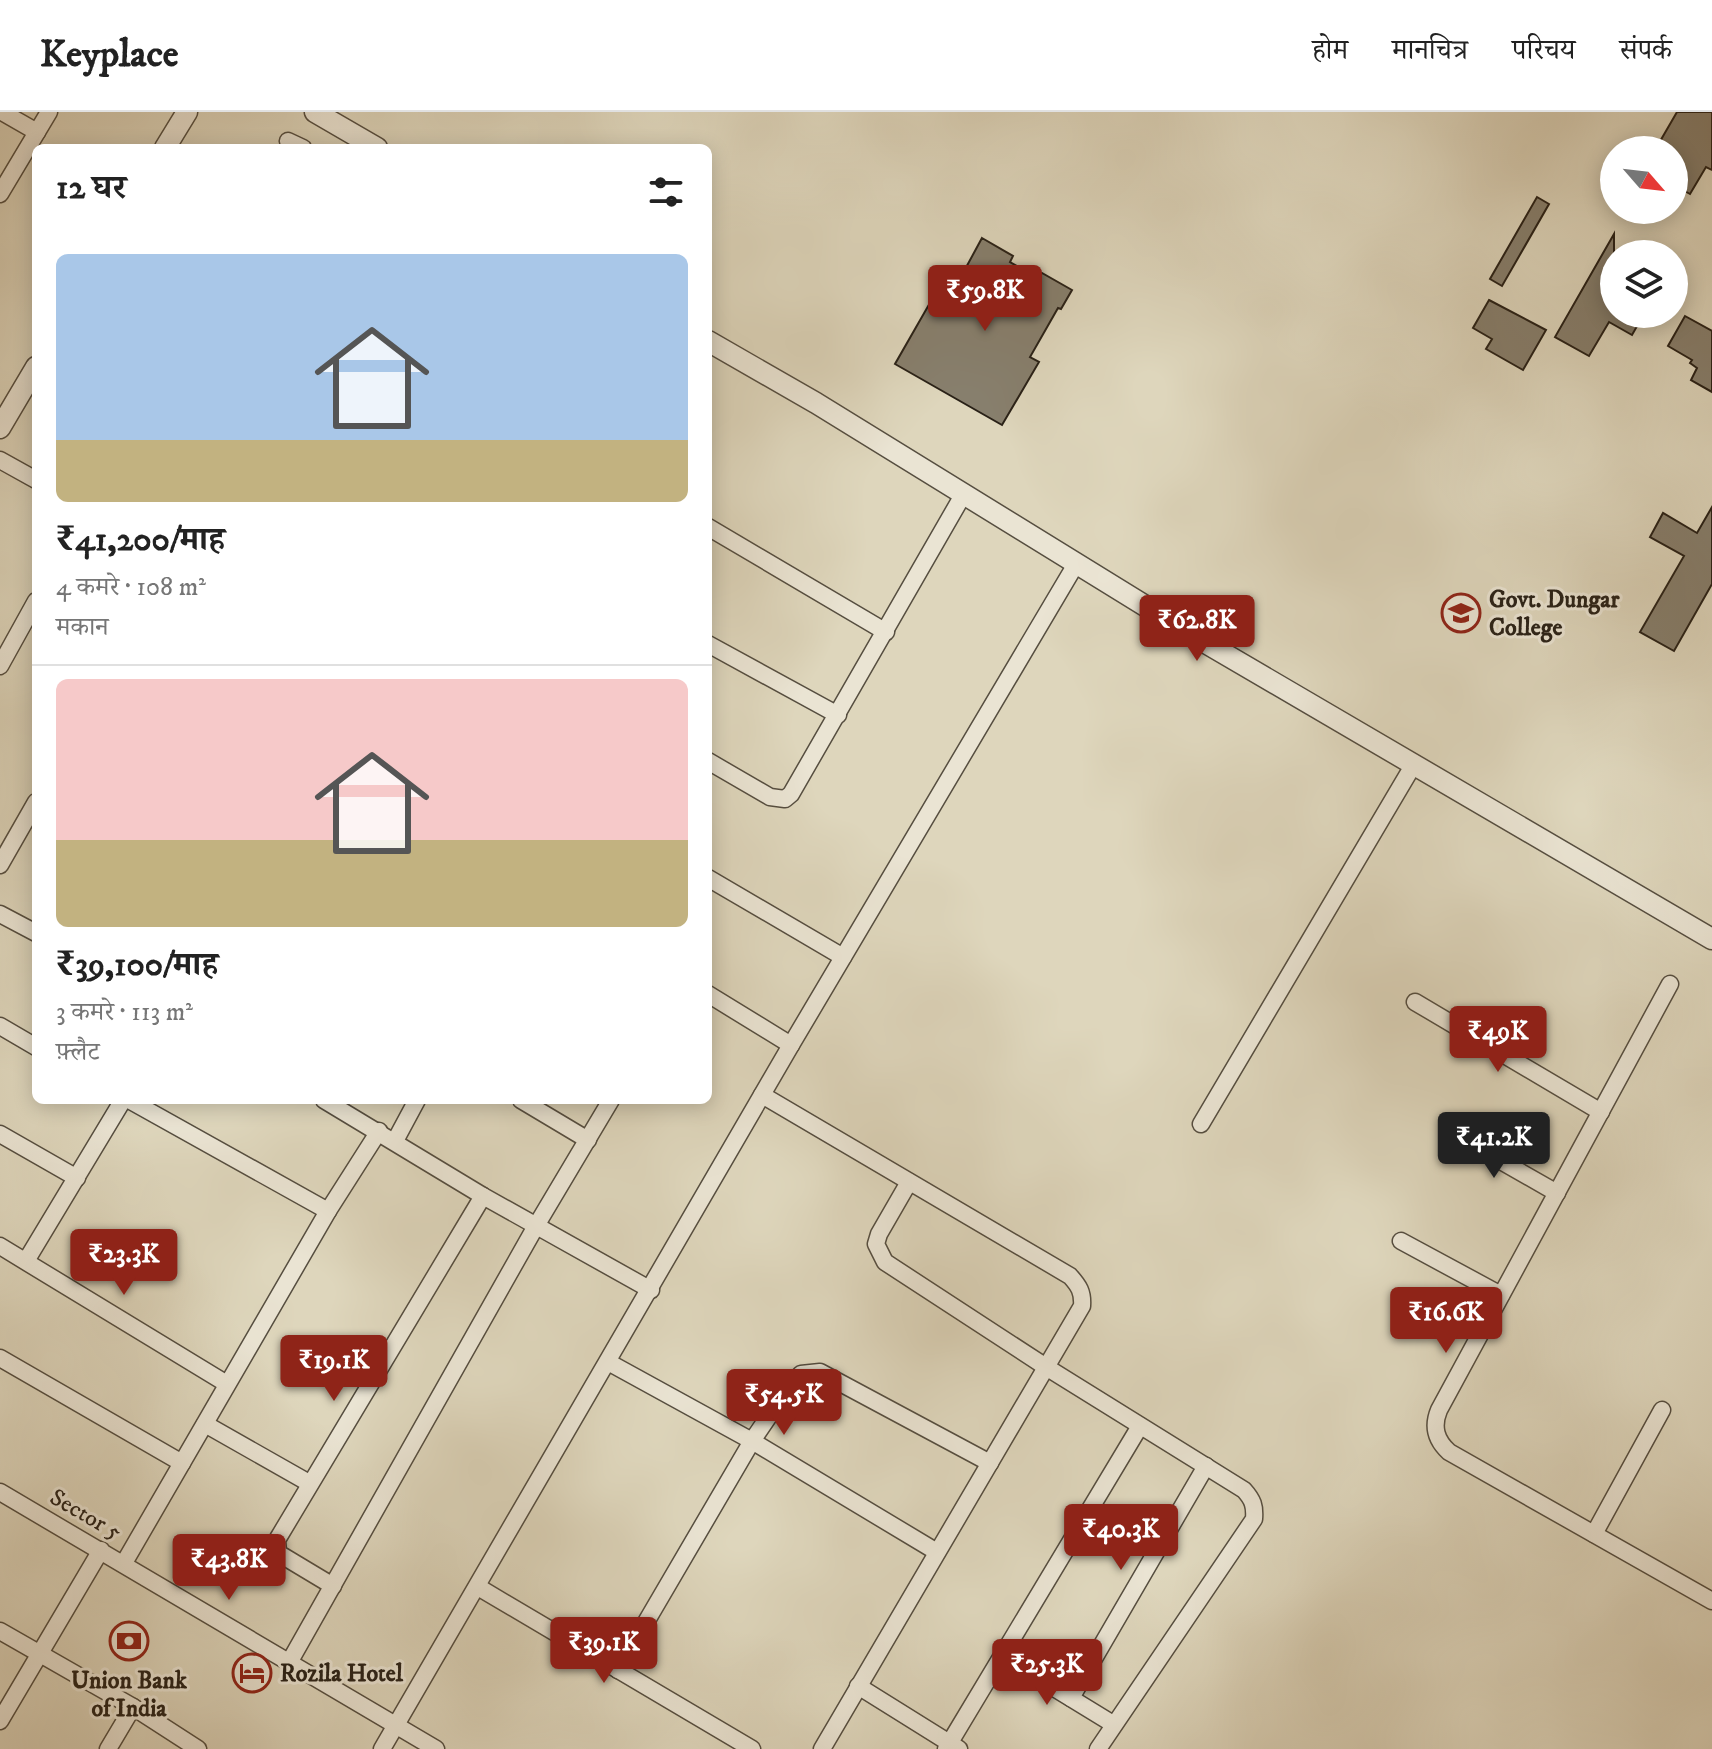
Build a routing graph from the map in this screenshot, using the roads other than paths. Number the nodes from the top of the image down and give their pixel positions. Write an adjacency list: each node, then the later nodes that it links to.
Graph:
1 (2, 112): 5 (street)
2 (49, 112): 5 (street)
3 (187, 112): 6 (street)
4 (315, 112): 7 (street)
5 (37, 132): 8 (street)
6 (167, 144)
7 (370, 144)
8 (0, 194)
9 (712, 343): 14 (street)
10 (32, 374): 11 (street)
11 (0, 428)
12 (0, 460): 13 (street)
13 (32, 478)
14 (963, 495): 16 (street); 18 (street)
15 (712, 529): 18 (street)
16 (1076, 564): 23 (street); 30 (street)
17 (32, 608): 20 (street)
18 (886, 632): 21 (street)
19 (712, 646): 21 (street)
20 (0, 666)
21 (838, 715): 22 (street)
22 (712, 763)
23 (1414, 764): 29 (street); 45 (street)
24 (32, 809): 25 (street)
25 (0, 865)
26 (712, 880): 30 (street)
27 (0, 914): 28 (street)
28 (32, 931)
29 (1712, 939)
30 (843, 957): 36 (street)
31 (1670, 984): 44 (street)
32 (712, 996): 36 (street)
33 (1415, 1002): 44 (street)
34 (0, 1026): 35 (street)
35 (32, 1045)
36 (791, 1045): 37 (street)
37 (762, 1095): 52 (street); 60 (street)
38 (121, 1104): 51 (street)
39 (136, 1104): 55 (street)
40 (331, 1104): 46 (street)
41 (415, 1104): 50 (street)
42 (528, 1104): 49 (street)
43 (609, 1104): 49 (street)
44 (1601, 1112): 53 (street)
45 (1201, 1124)
46 (379, 1131): 50 (street); 55 (street)
47 (1452, 1133): 53 (street)
48 (0, 1134): 51 (street)
49 (588, 1140): 56 (street)
50 (395, 1141): 54 (street)
51 (77, 1178): 59 (street)
52 (909, 1182): 64 (street); 64 (street)
53 (1557, 1193): 61 (street)
54 (483, 1196): 56 (street); 73 (street)
55 (328, 1211): 65 (street)
56 (536, 1226): 60 (street); 79 (street)
57 (1401, 1241): 61 (street)
58 (0, 1246): 59 (street)
59 (26, 1261): 65 (street)
60 (651, 1290): 63 (street)
61 (1501, 1295): 75 (street)
62 (0, 1358): 70 (street)
63 (608, 1362): 69 (street); 80 (street)
64 (1046, 1367): 68 (street); 71 (street)
65 (227, 1384): 67 (street)
66 (1662, 1410): 75 (street)
67 (205, 1424): 70 (street); 73 (street)
68 (1140, 1426): 72 (street); 84 (street)
69 (752, 1441): 71 (street); 77 (street); 86 (street)
70 (182, 1463): 78 (street)
71 (990, 1463): 77 (street)
72 (1206, 1466): 88 (street); 91 (street)
73 (309, 1483): 79 (street)
74 (0, 1492): 76 (street, Sector 5)
75 (1594, 1534): 81 (street)
76 (101, 1550): 78 (street, Sector 5); 83 (street)
77 (937, 1552): 87 (street)
78 (124, 1563): 85 (street, Sector 5)
79 (333, 1586): 85 (street)
80 (478, 1587): 86 (street); 92 (street)
81 (1712, 1601)
82 (0, 1631): 83 (street)
83 (38, 1654): 89 (street); 90 (street)
84 (1002, 1656): 88 (street); 93 (street)
85 (290, 1661): 92 (street, Sector 5)
86 (618, 1670): 98 (street)
87 (858, 1686): 93 (street); 99 (street)
88 (1071, 1698): 91 (street)
89 (133, 1707): 94 (street); 95 (street)
90 (0, 1721)
91 (1113, 1724): 100 (street)
92 (397, 1726): 96 (street); 97 (street, Sector 5)
93 (951, 1747)
94 (108, 1749)
95 (198, 1749)
96 (382, 1749)
97 (436, 1749)
98 (752, 1749)
99 (822, 1749)
100 (1098, 1749)

